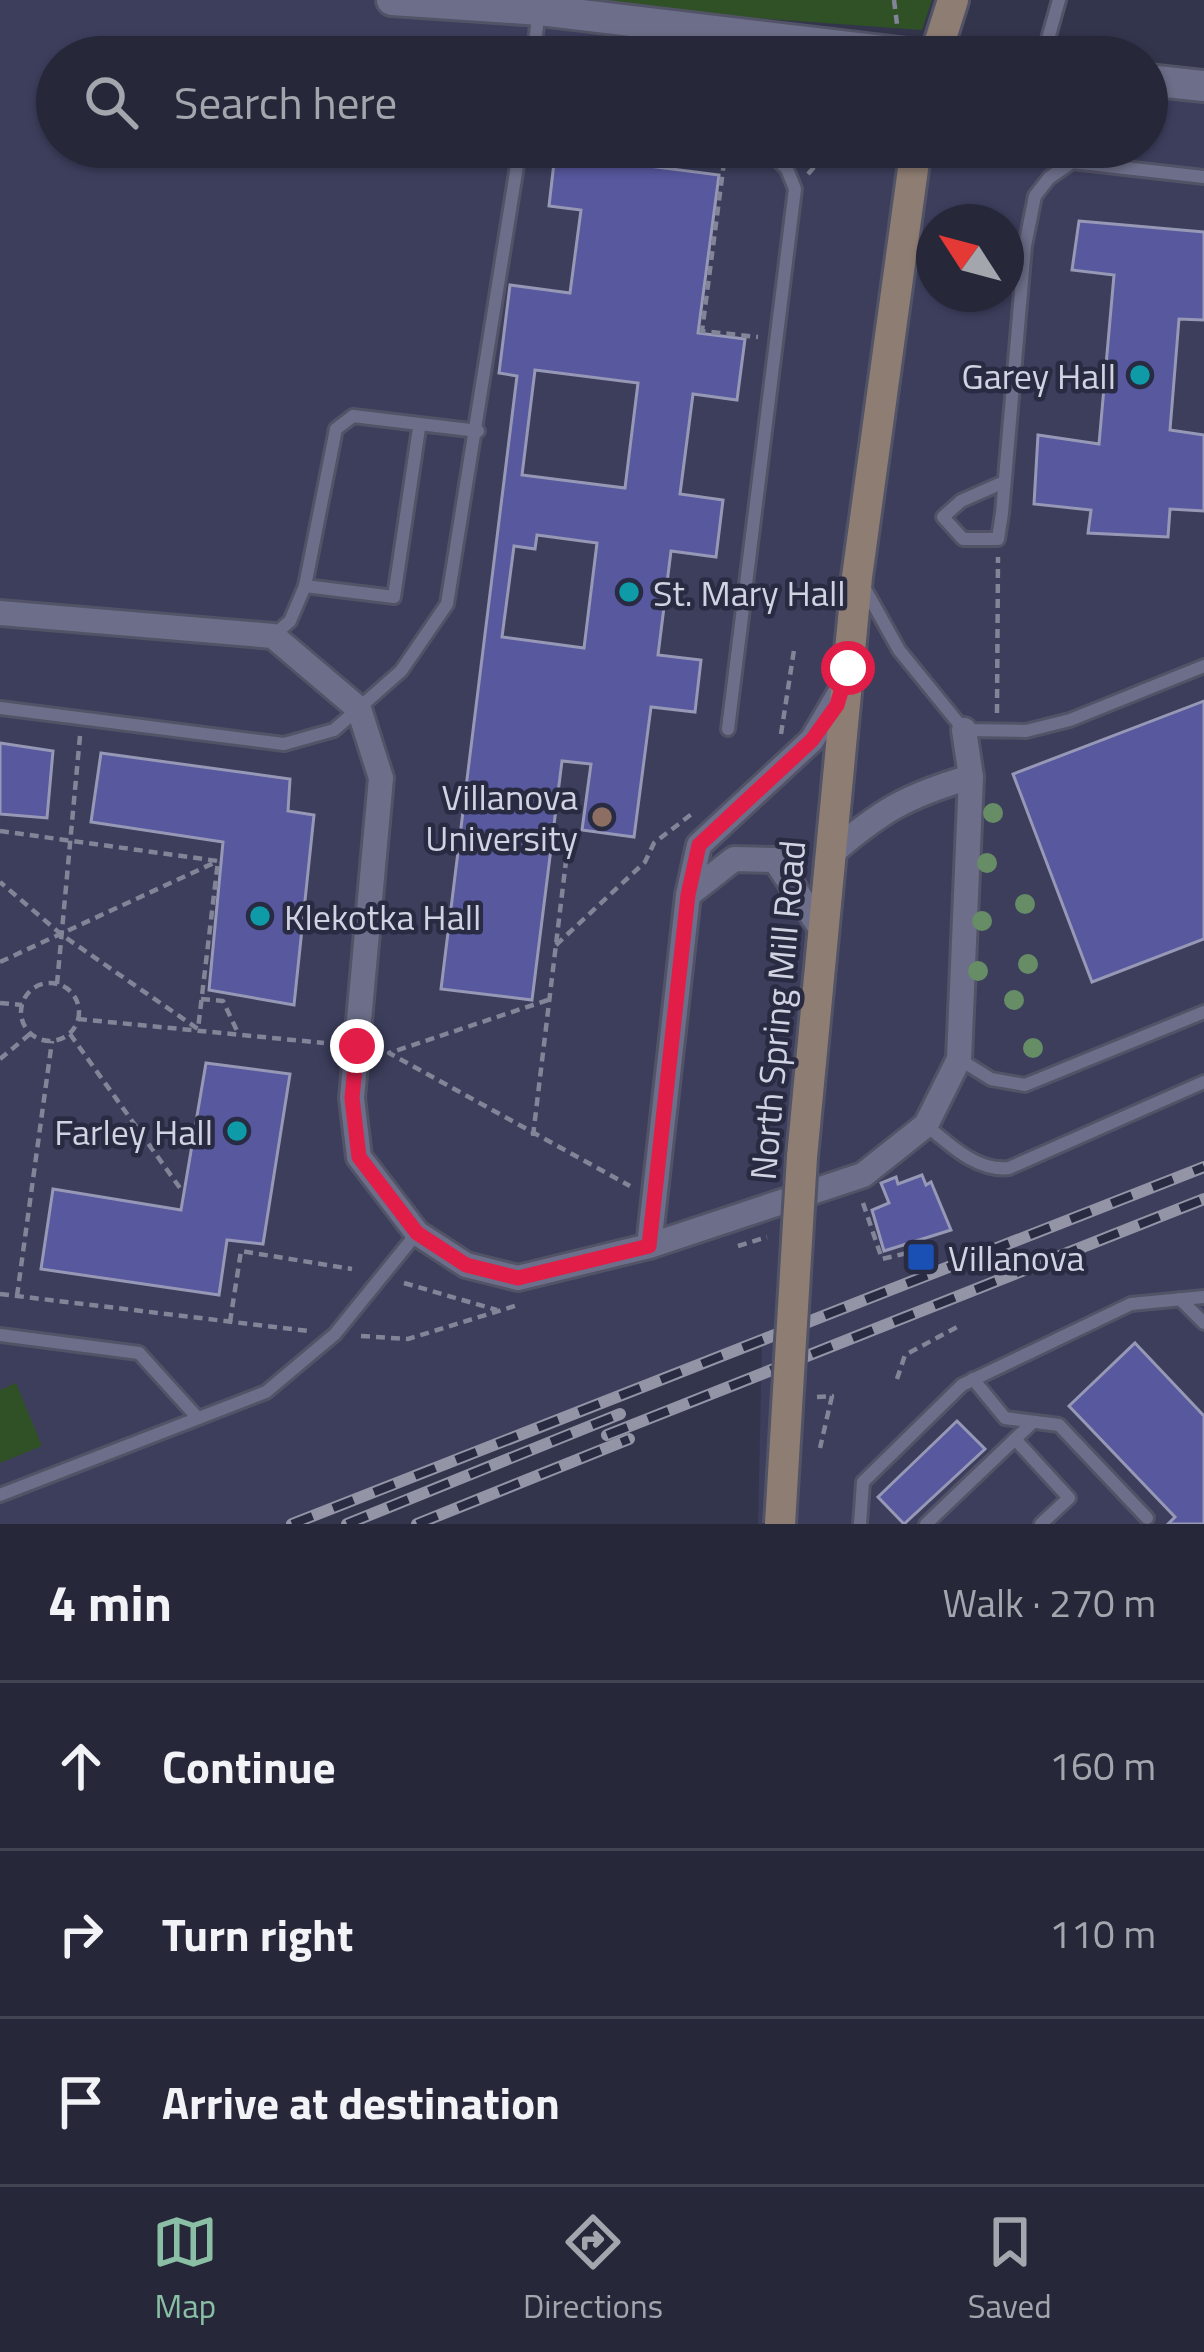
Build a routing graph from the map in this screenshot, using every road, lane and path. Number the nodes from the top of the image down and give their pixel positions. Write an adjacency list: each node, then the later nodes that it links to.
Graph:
1 (392, 0): 4 (street)
2 (952, 0): 7 (main road)
3 (1060, 0): 8 (lane)
4 (540, 10): 5 (lane); 6 (street)
5 (536, 36)
6 (758, 36)
7 (941, 36)
8 (1049, 36)
9 (1168, 82): 10 (street)
10 (1204, 86)
11 (517, 168): 22 (lane)
12 (723, 168): 20 (path)
13 (786, 168): 19 (lane)
14 (814, 168): 19 (path)
15 (913, 168): 25 (main road, North Spring Mill Road)
16 (1065, 168): 23 (lane)
17 (1125, 168): 18 (lane)
18 (1204, 177)
19 (795, 189): 20 (lane)
20 (776, 339): 35 (lane)
21 (419, 428): 22 (lane); 26 (lane); 26 (lane)
22 (478, 431): 33 (lane)
23 (1004, 482): 24 (lane); 24 (lane)
24 (998, 539): 37 (path)
25 (857, 577): 31 (main road, North Spring Mill Road); 36 (lane)
26 (305, 586): 28 (lane)
27 (0, 613): 28 (street)
28 (273, 636): 33 (street)
29 (794, 650): 38 (path)
30 (1204, 666): 37 (lane)
31 (848, 668): 44 (main road, North Spring Mill Road); 47 (street)
32 (0, 707): 34 (lane)
33 (359, 709): 34 (lane); 73 (street)
34 (82, 718): 43 (path)
35 (728, 729)
36 (964, 730): 37 (lane); 39 (street)
37 (997, 730)
38 (780, 737)
39 (971, 777): 44 (street); 67 (street)
40 (699, 808): 50 (path)
41 (0, 831): 43 (path)
42 (569, 836): 50 (path)
43 (70, 840): 45 (path); 49 (path)
44 (830, 855): 48 (main road, North Spring Mill Road)
45 (218, 861): 49 (path); 53 (path)
46 (0, 882): 49 (path)
47 (688, 895): 48 (street); 72 (street)
48 (824, 933): 94 (main road, North Spring Mill Road, bridge)
49 (62, 934): 51 (path); 52 (path); 59 (path)
50 (556, 944): 54 (path)
51 (0, 962)
52 (57, 984): 56 (path); 58 (path)
53 (201, 999): 59 (path); 60 (path)
54 (548, 1000): 70 (path); 70 (path)
55 (0, 1003): 56 (path)
56 (22, 1004): 61 (path)
57 (1200, 1013): 63 (lane); 67 (lane)
58 (78, 1019): 59 (path); 62 (path)
59 (198, 1029): 60 (path)
60 (238, 1033): 65 (path)
61 (30, 1034): 64 (path); 66 (path)
62 (70, 1034): 64 (path); 71 (path)
63 (1204, 1034)
64 (52, 1041): 77 (path)
65 (324, 1043)
66 (0, 1059)
67 (959, 1059): 69 (street)
68 (1204, 1082): 69 (lane)
69 (926, 1125): 74 (street)
70 (533, 1136): 72 (path)
71 (180, 1187)
72 (657, 1200): 74 (street)
73 (417, 1233): 74 (street); 88 (lane)
74 (649, 1246)
75 (352, 1269): 81 (path)
76 (399, 1281): 80 (path)
77 (17, 1296)
78 (1204, 1297): 79 (lane)
79 (1180, 1299): 82 (lane); 86 (lane)
80 (497, 1310)
81 (230, 1322)
82 (1204, 1323)
83 (957, 1327): 85 (path)
84 (0, 1335): 88 (lane)
85 (897, 1379)
86 (974, 1379): 89 (lane); 95 (lane)
87 (817, 1396): 91 (path)
88 (196, 1416): 92 (lane)
89 (1034, 1421): 90 (lane); 93 (lane)
90 (1015, 1439): 96 (lane); 97 (lane)
91 (820, 1448)
92 (0, 1495)
93 (1147, 1518)
94 (780, 1524)
95 (860, 1524)
96 (926, 1524)
97 (1041, 1524)

